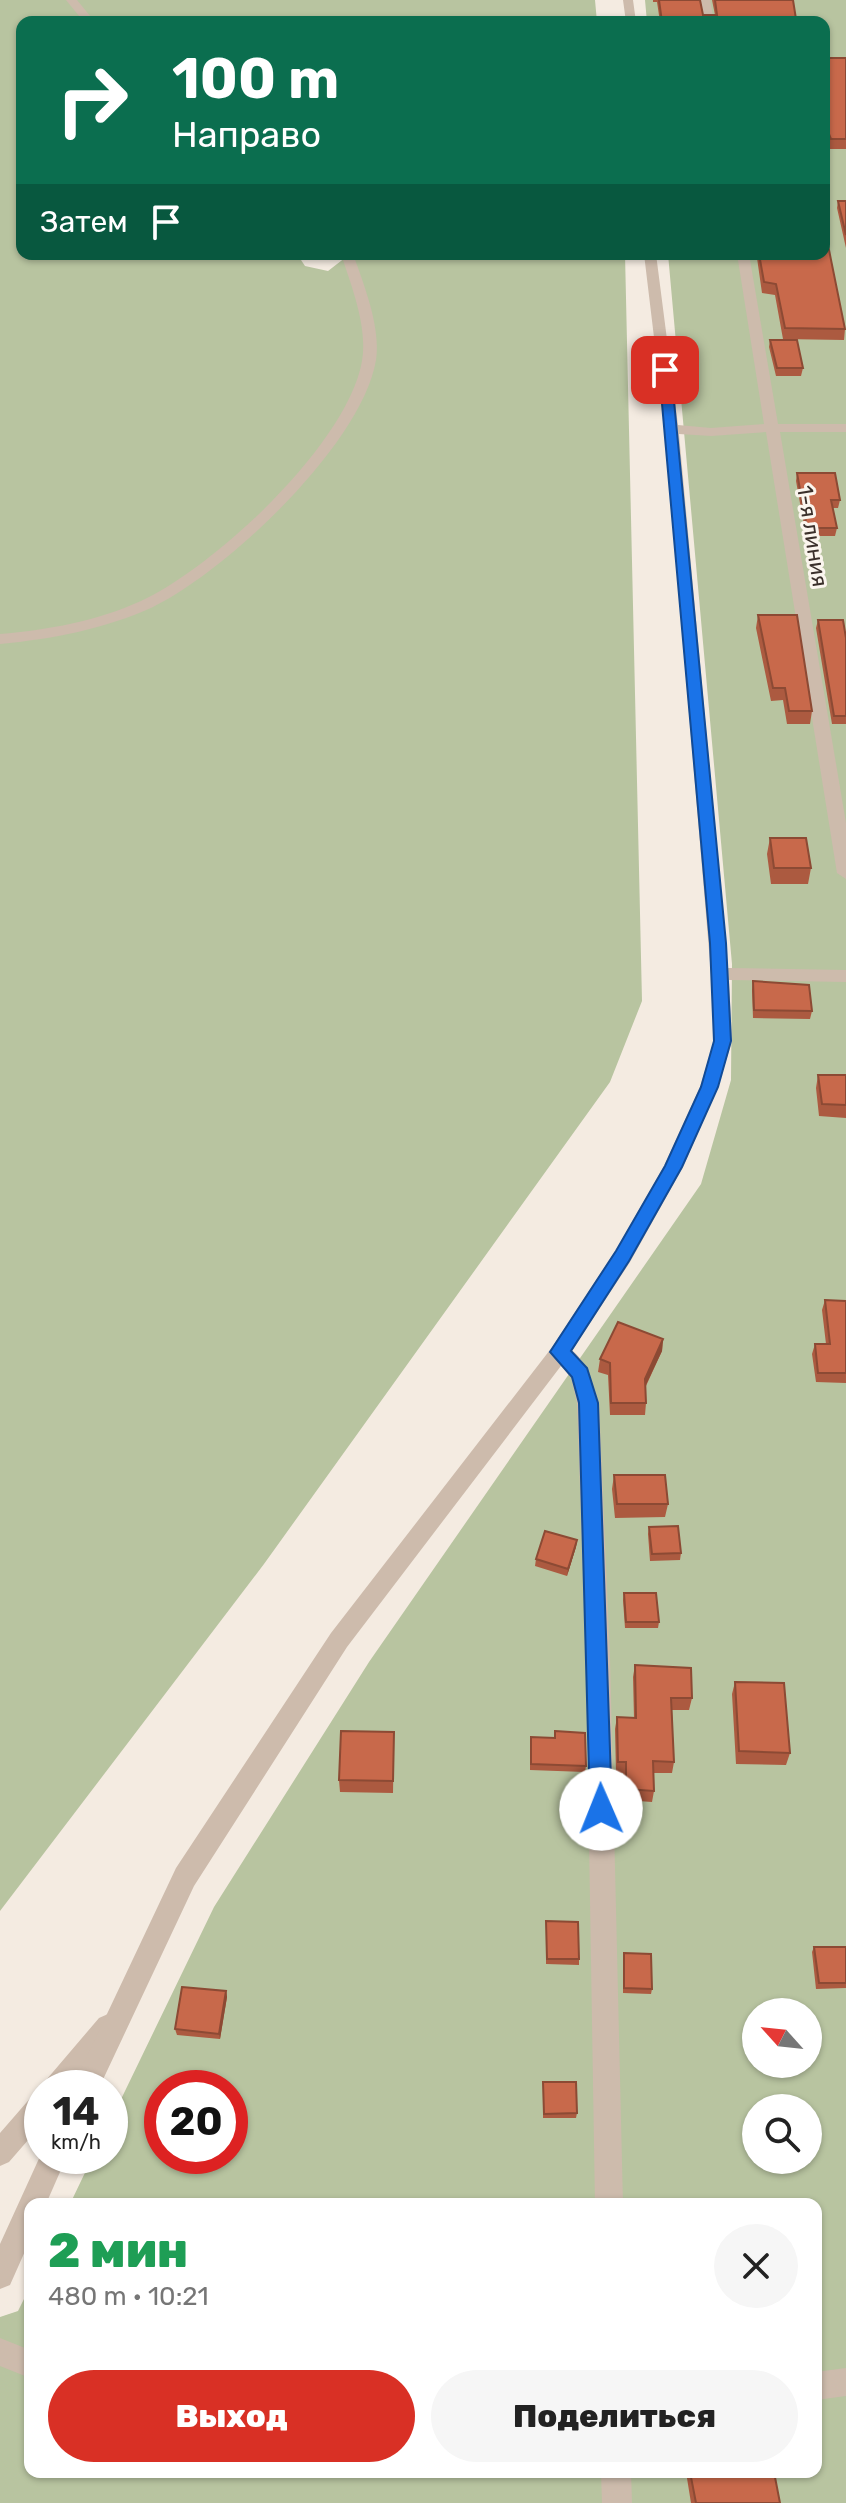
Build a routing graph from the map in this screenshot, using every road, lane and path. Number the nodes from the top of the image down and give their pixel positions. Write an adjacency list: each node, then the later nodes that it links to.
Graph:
1 (71, 0): 2 (street)
2 (85, 16)
3 (349, 260): 9 (street)
4 (651, 260): 8 (street)
5 (744, 260): 6 (street, 1-я линия)
6 (773, 427): 7 (street); 8 (street); 10 (street, 1-я линия)
7 (846, 428)
8 (672, 429): 11 (street)
9 (0, 639)
10 (846, 873)
11 (720, 974): 12 (street); 13 (street)
12 (846, 976)
13 (560, 1352): 14 (street); 21 (street)
14 (116, 2018): 15 (street); 16 (street)
15 (71, 2070)
16 (93, 2070)
17 (24, 2125): 18 (street)
18 (0, 2153)
19 (46, 2174): 20 (street)
20 (35, 2198)
21 (609, 2198)
22 (24, 2222): 23 (street)
23 (0, 2275)
24 (0, 2352): 25 (street)
25 (24, 2362)
26 (846, 2382): 27 (street)
27 (822, 2385)
28 (616, 2478): 29 (street)
29 (617, 2503)

